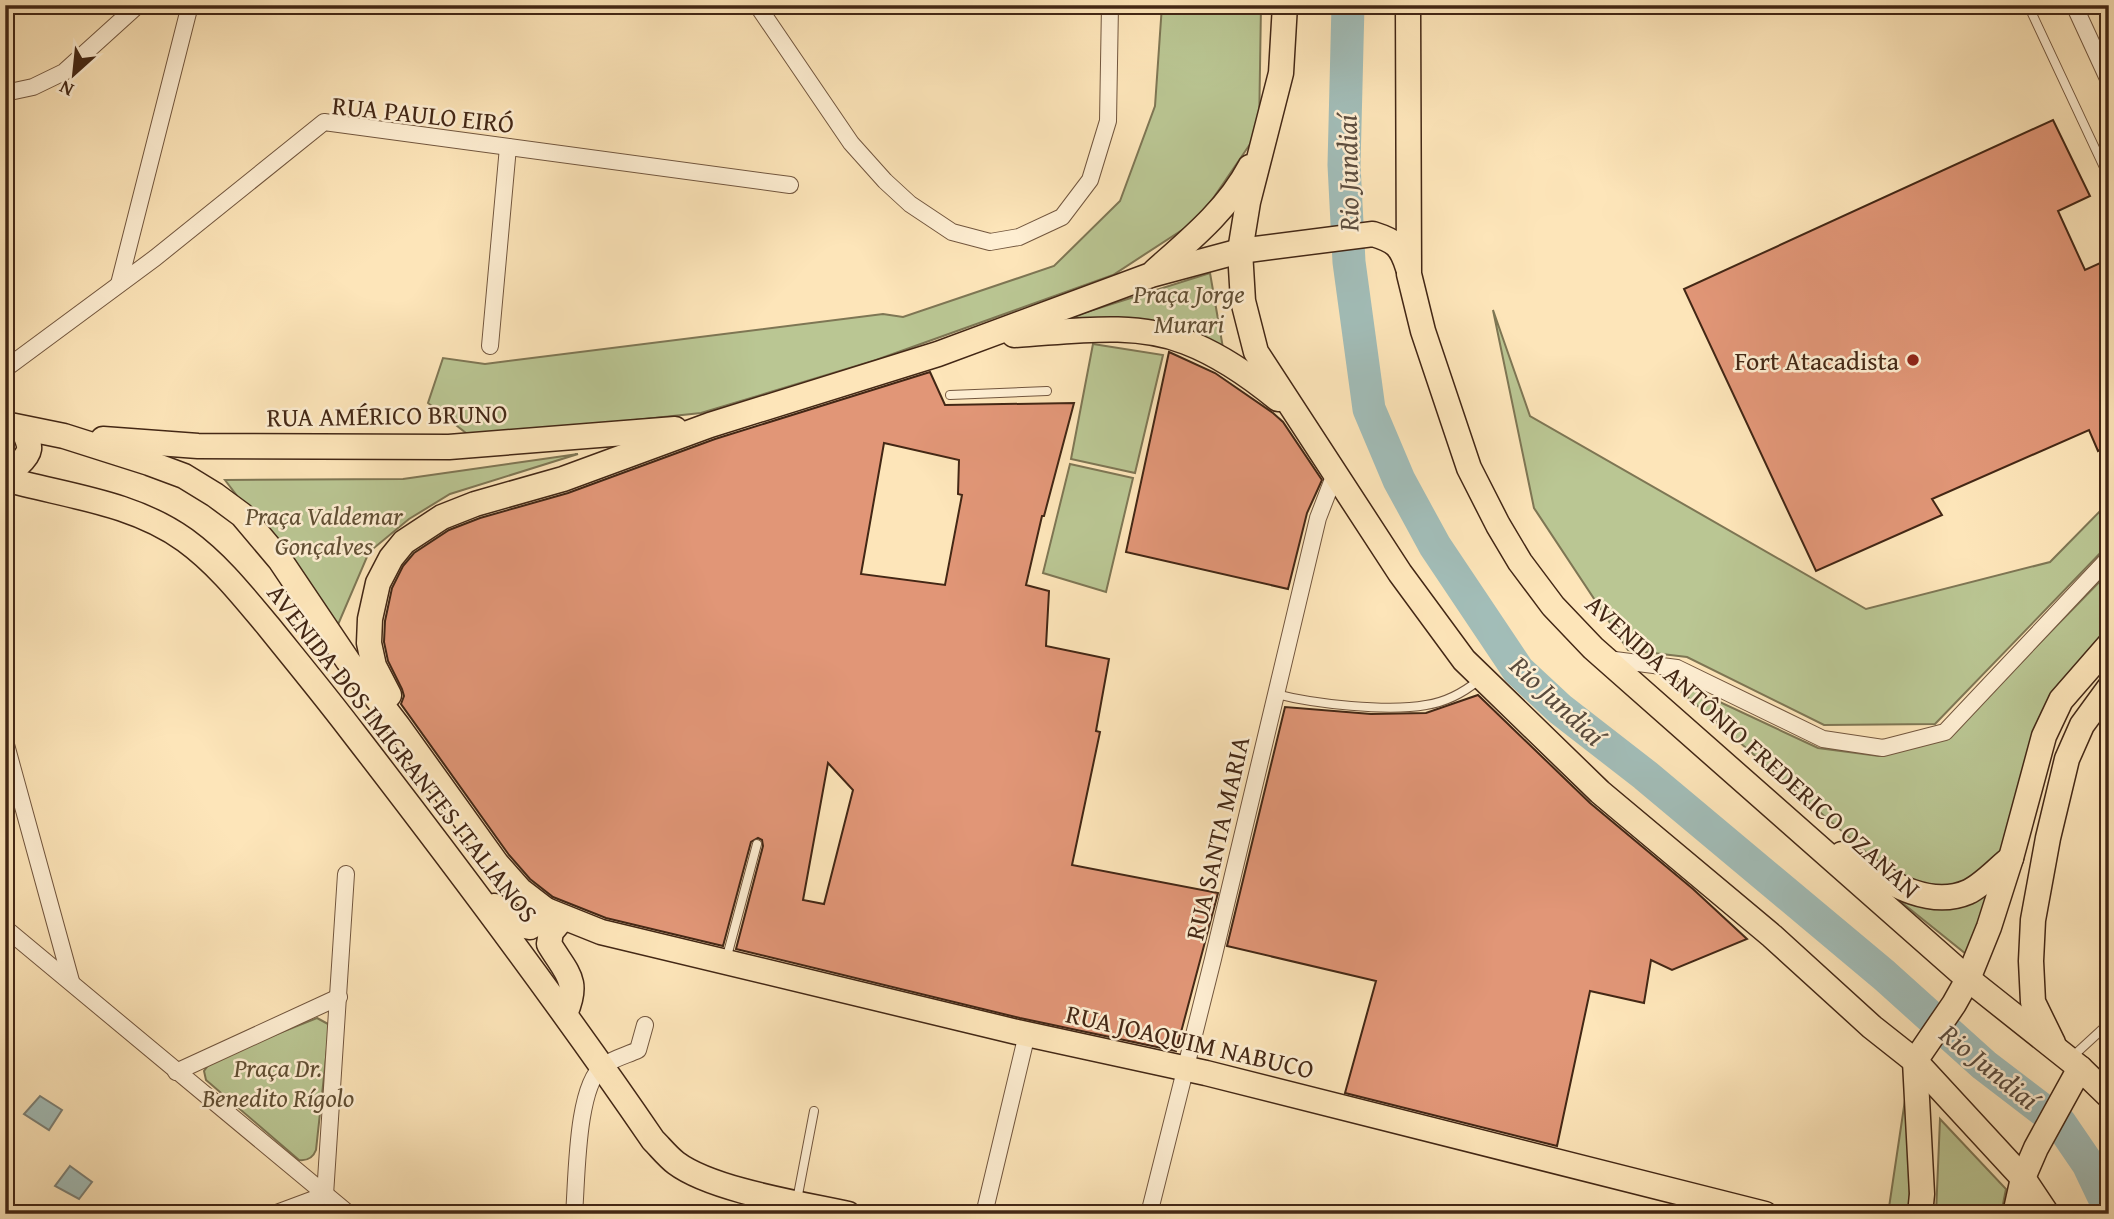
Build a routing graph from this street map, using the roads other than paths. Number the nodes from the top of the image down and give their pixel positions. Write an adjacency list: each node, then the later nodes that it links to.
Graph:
1 (119, 5): 10 (street)
2 (138, 5): 10 (street)
3 (190, 5): 20 (street)
4 (757, 5): 5 (street)
5 (1110, 5)
6 (1285, 5): 13 (main road)
7 (1408, 5): 18 (main road, AVENIDA ANTÔNIO FREDERICO OZANAN)
8 (2028, 5): 15 (lane)
9 (2074, 5): 11 (street)
10 (113, 30): 12 (street)
11 (2109, 81)
12 (5, 93)
13 (1266, 135): 17 (main road); 19 (main road)
14 (508, 147): 16 (street, RUA PAULO EIRÓ); 20 (street, RUA PAULO EIRÓ); 22 (street)
15 (2109, 178)
16 (790, 185)
17 (1240, 251): 18 (main road); 19 (main road); 26 (main road)
18 (1409, 274): 35 (main road, AVENIDA ANTÔNIO FREDERICO OZANAN)
19 (1151, 275): 21 (main road)
20 (119, 284): 23 (street, RUA PAULO EIRÓ)
21 (989, 336): 26 (main road); 27 (main road)
22 (490, 346)
23 (5, 369)
24 (1047, 391): 25 (lane)
25 (950, 395)
26 (1294, 411): 31 (main road)
27 (710, 425): 29 (main road, RUA AMÉRICO BRUNO); 39 (main road)
28 (14, 426): 29 (main road, AVENIDA DOS IMIGRANTES ITALIANOS); 30 (main road)
29 (64, 436): 39 (main road, AVENIDA DOS IMIGRANTES ITALIANOS)
30 (5, 464)
31 (1335, 474): 36 (main road); 38 (street, RUA SANTA MARIA)
32 (5, 479): 45 (main road, AVENIDA DOS IMIGRANTES ITALIANOS)
33 (2109, 558): 35 (street)
34 (2109, 645): 43 (main road)
35 (1604, 659): 41 (main road, AVENIDA ANTÔNIO FREDERICO OZANAN)
36 (1482, 677): 38 (lane); 57 (main road)
37 (2109, 688): 58 (main road)
38 (1276, 694): 60 (street, RUA SANTA MARIA)
39 (398, 726): 46 (main road, AVENIDA DOS IMIGRANTES ITALIANOS)
40 (5, 741): 51 (street)
41 (1791, 825): 43 (main road); 50 (main road, AVENIDA ANTÔNIO FREDERICO OZANAN)
42 (757, 844): 49 (lane)
43 (2011, 858): 50 (main road)
44 (346, 874): 52 (street)
45 (475, 891): 46 (main road); 53 (main road, AVENIDA DOS IMIGRANTES ITALIANOS)
46 (554, 915): 48 (main road, AVENIDA DOS IMIGRANTES ITALIANOS); 53 (main road)
47 (5, 928): 51 (street)
48 (601, 932): 49 (main road, RUA JOAQUIM NABUCO)
49 (725, 962): 56 (main road, RUA JOAQUIM NABUCO)
50 (1968, 979): 57 (main road); 58 (main road, AVENIDA ANTÔNIO FREDERICO OZANAN)
51 (71, 981): 61 (street)
52 (339, 998): 61 (street); 65 (street)
53 (565, 1014): 59 (main road, AVENIDA DOS IMIGRANTES ITALIANOS)
54 (2109, 1023): 58 (lane)
55 (645, 1025): 59 (street)
56 (1027, 1034): 60 (main road, RUA JOAQUIM NABUCO); 71 (street)
57 (1917, 1057): 64 (main road); 74 (main road)
58 (2069, 1059): 62 (main road, AVENIDA ANTÔNIO FREDERICO OZANAN); 64 (main road)
59 (602, 1066): 66 (main road, AVENIDA DOS IMIGRANTES ITALIANOS); 69 (street)
60 (1185, 1068): 72 (street, RUA SANTA MARIA); 73 (main road, RUA JOAQUIM NABUCO)
61 (176, 1072): 65 (street)
62 (2109, 1096)
63 (814, 1111): 66 (lane)
64 (2023, 1178): 75 (main road); 76 (main road)
65 (325, 1195): 67 (street); 68 (street)
66 (796, 1203): 70 (main road, AVENIDA DOS IMIGRANTES ITALIANOS)
67 (274, 1214)
68 (349, 1214)
69 (573, 1214)
70 (848, 1214)
71 (985, 1214)
72 (1149, 1214)
73 (1765, 1214)
74 (1920, 1214)
75 (2015, 1214)
76 (2046, 1214)

